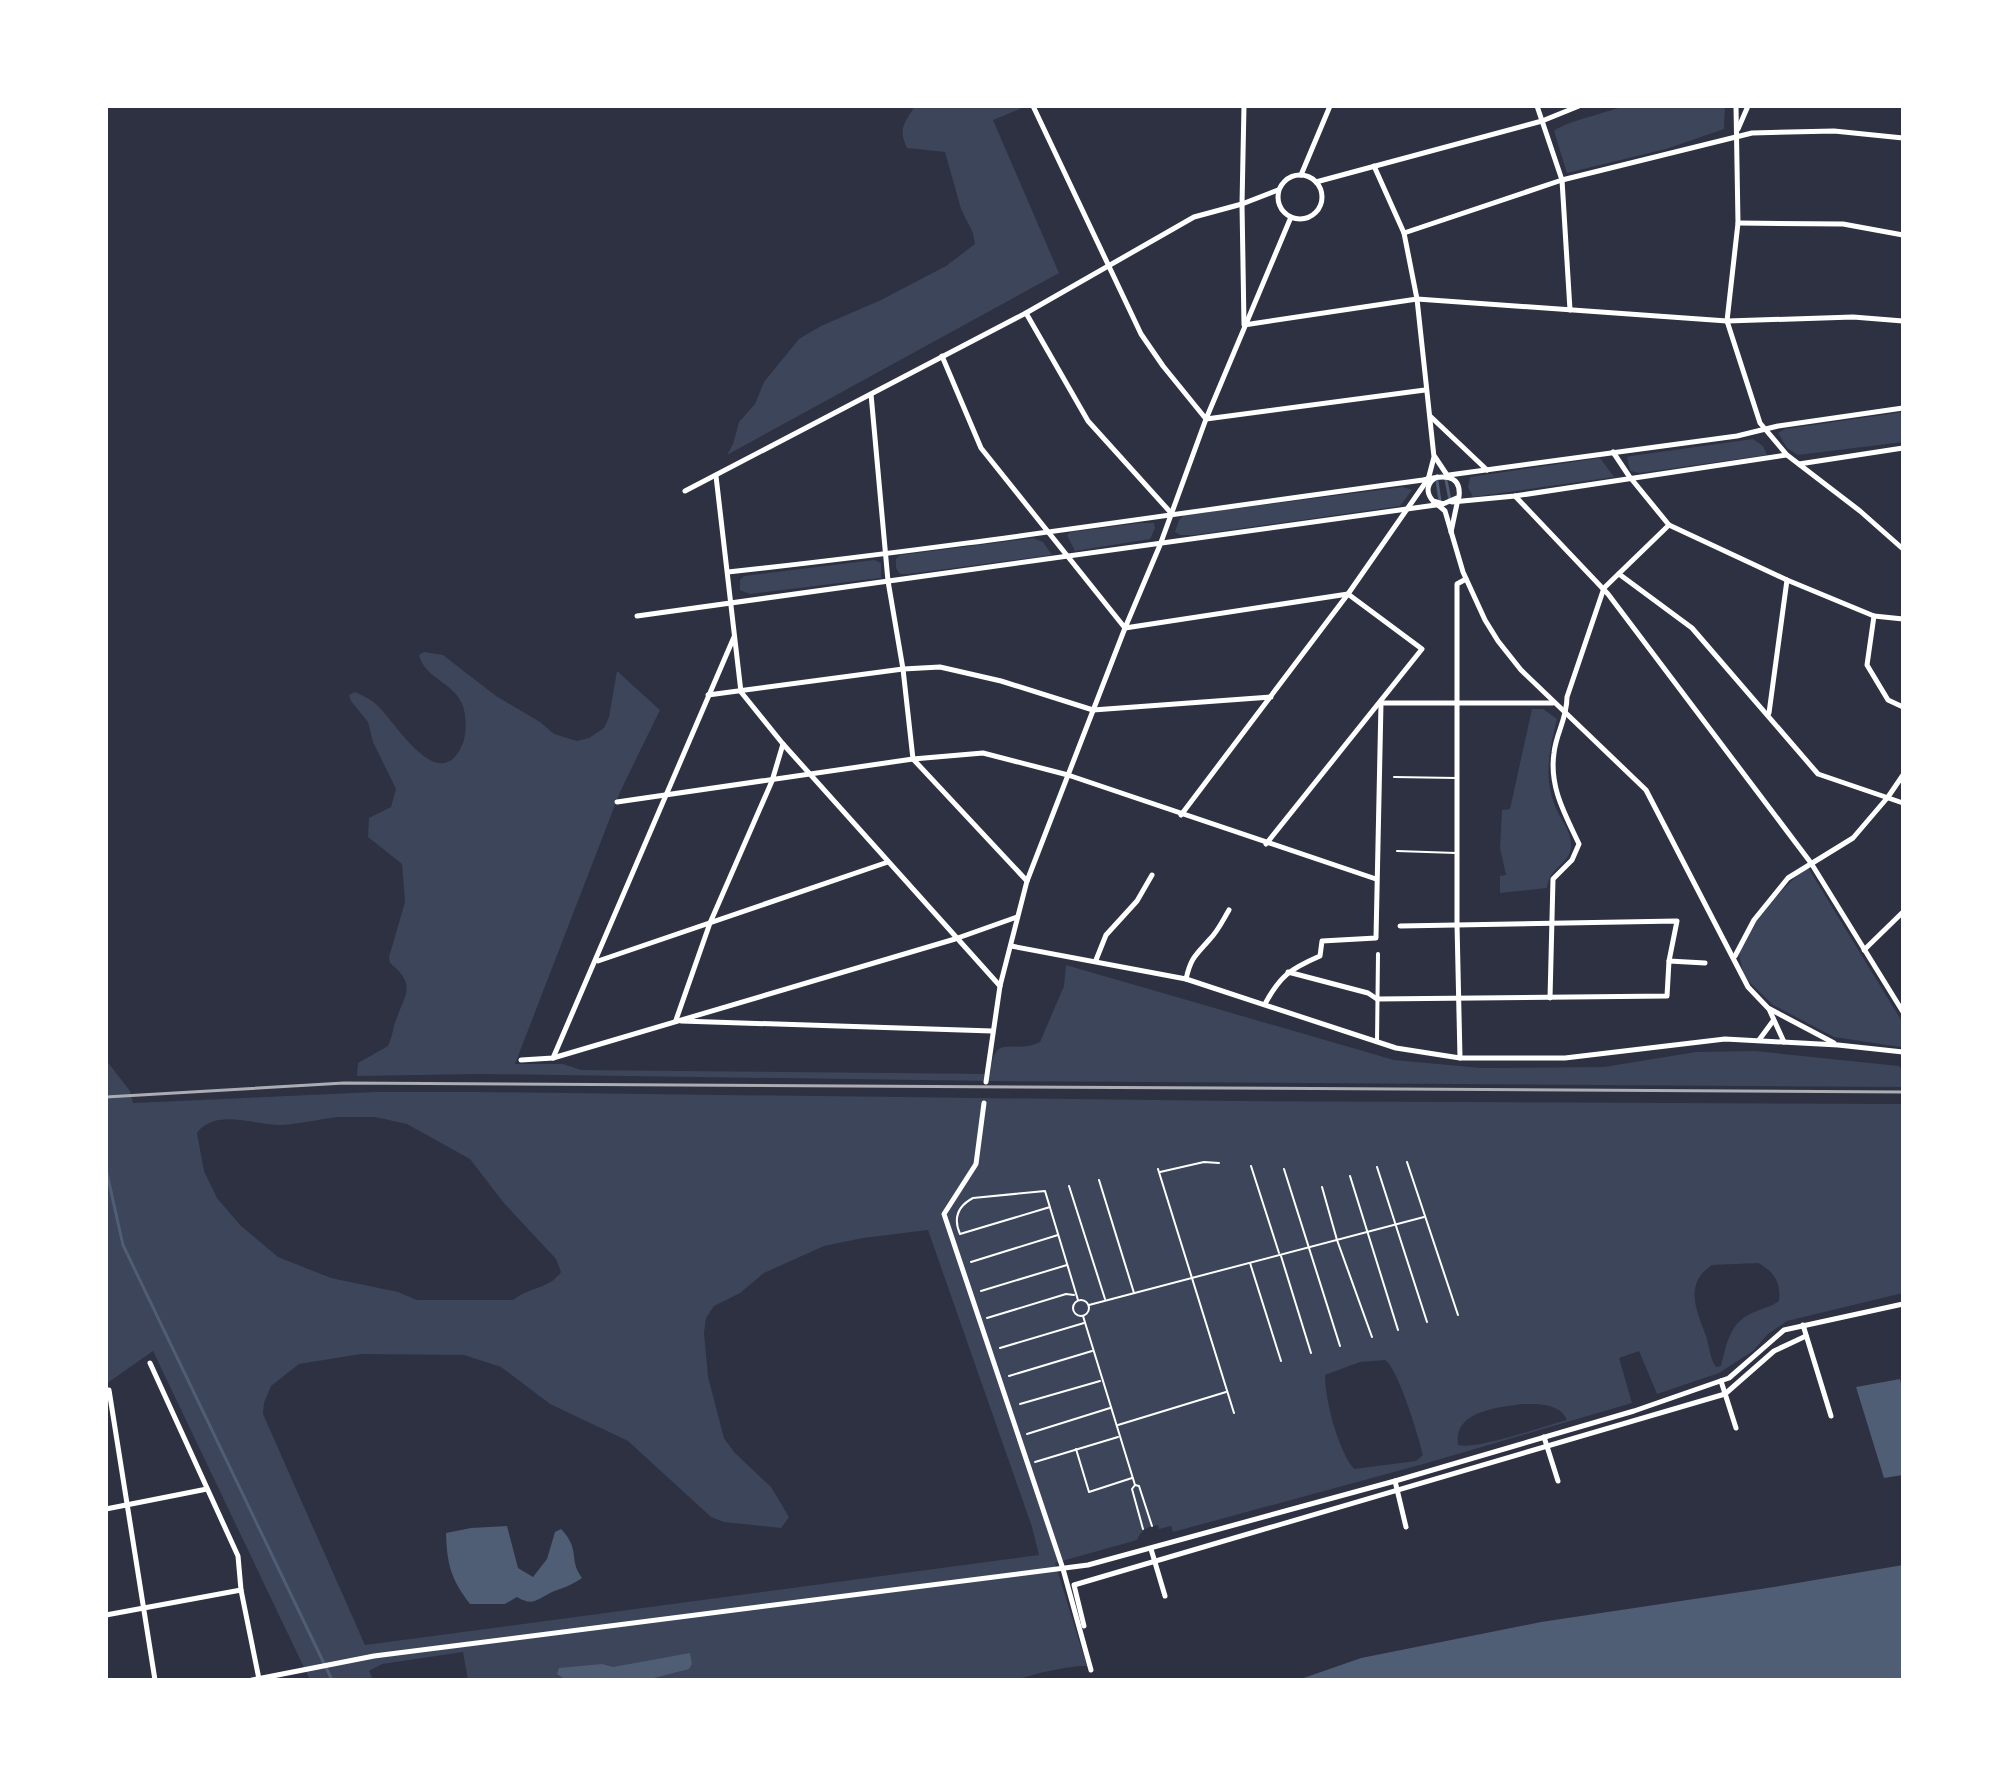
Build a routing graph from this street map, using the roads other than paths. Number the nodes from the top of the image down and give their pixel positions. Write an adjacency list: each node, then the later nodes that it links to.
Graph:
1 (1033, 106): 22 (street)
2 (1244, 106): 17 (street)
3 (1330, 106): 13 (street)
4 (1537, 106): 8 (street)
5 (1579, 106): 8 (street)
6 (1736, 106): 9 (street)
7 (1748, 106): 9 (street)
8 (1542, 121): 12 (street); 14 (street)
9 (1737, 130): 10 (street)
10 (1737, 138): 11 (street); 14 (street); 19 (street)
11 (1903, 138)
12 (1374, 166): 15 (street); 20 (street)
13 (1301, 175): 15 (street); 16 (street)
14 (1562, 180): 20 (street); 24 (street)
15 (1316, 182): 18 (street)
16 (1278, 190): 17 (street); 18 (street)
17 (1242, 204): 22 (street); 28 (street)
18 (1291, 217): 28 (street)
19 (1738, 223): 21 (street); 26 (street)
20 (1404, 233): 23 (street)
21 (1903, 235)
22 (1107, 266): 25 (street); 34 (street)
23 (1417, 299): 24 (street); 28 (street); 30 (street)
24 (1570, 310): 26 (street)
25 (1026, 313): 29 (street); 52 (street)
26 (1727, 321): 27 (street); 35 (street)
27 (1903, 321)
28 (1244, 325): 34 (street)
29 (942, 356): 31 (street); 55 (street)
30 (1425, 390): 33 (street); 34 (street)
31 (871, 394): 42 (street); 58 (street)
32 (1903, 408): 35 (street)
33 (1429, 415): 39 (street); 41 (street)
34 (1206, 419): 52 (street)
35 (1763, 430): 37 (street); 38 (street)
36 (1903, 448): 40 (street)
37 (1613, 452): 41 (street); 44 (street)
38 (1787, 455): 40 (street); 44 (street)
39 (1434, 457): 43 (street); 45 (street)
40 (1798, 464): 57 (street)
41 (1487, 470): 43 (street)
42 (716, 476): 47 (street); 60 (street)
43 (1445, 476): 45 (street); 46 (street); 49 (street)
44 (1629, 476): 48 (street); 53 (street)
45 (1428, 478): 46 (street); 51 (street); 52 (street)
46 (1427, 489): 50 (street)
47 (685, 491)
48 (1515, 496): 49 (street); 65 (street)
49 (1456, 500): 50 (street); 54 (street)
50 (1438, 503): 51 (street); 54 (street)
51 (1406, 510): 56 (street); 66 (street)
52 (1172, 514): 55 (street); 56 (street)
53 (1669, 525): 61 (street); 63 (street)
54 (1451, 533): 62 (street)
55 (1050, 534): 58 (street); 59 (street)
56 (1160, 545): 59 (street); 71 (street)
57 (1903, 549)
58 (887, 555): 60 (street); 64 (street)
59 (1070, 558): 64 (street); 71 (street)
60 (728, 572): 67 (street)
61 (1619, 574): 65 (street); 83 (street)
62 (1466, 579): 78 (street); 79 (street)
63 (1787, 580): 69 (street); 83 (street)
64 (888, 581): 67 (street); 73 (street)
65 (1604, 588): 82 (street); 101 (street)
66 (1348, 594): 71 (street); 76 (street); 77 (street)
67 (731, 603): 68 (street); 72 (street)
68 (637, 616)
69 (1874, 616): 70 (street); 80 (street)
70 (1903, 619)
71 (1125, 628): 81 (street)
72 (734, 636): 74 (street); 75 (street)
73 (903, 669): 74 (street); 81 (street); 85 (street)
74 (741, 692): 75 (street); 84 (street)
75 (708, 695): 92 (street)
76 (1271, 697): 81 (street); 96 (street)
77 (1381, 703): 78 (street); 97 (street); 103 (street)
78 (1456, 703): 79 (street); 90 (street)
79 (1554, 703): 82 (street)
80 (1903, 707)
81 (1093, 710): 87 (street)
82 (1567, 714): 110 (street); 116 (street)
83 (1769, 714): 93 (street)
84 (783, 744): 86 (street); 91 (street)
85 (913, 759): 86 (street); 87 (street); 104 (street)
86 (810, 775): 91 (street); 100 (street)
87 (1068, 775): 96 (street); 104 (street)
88 (1903, 775): 93 (street)
89 (1394, 777): 90 (lane)
90 (1457, 778): 99 (street)
91 (772, 781): 92 (street); 108 (street)
92 (669, 793): 94 (street); 118 (street)
93 (1888, 797): 95 (street); 101 (street)
94 (617, 802)
95 (1903, 803)
96 (1181, 815): 97 (street)
97 (1266, 844): 103 (street)
98 (1397, 851): 99 (lane)
99 (1457, 853): 109 (street)
100 (888, 862): 108 (street); 112 (street)
101 (1811, 863): 114 (street); 116 (street)
102 (1152, 875): 117 (street)
103 (1376, 879): 121 (street)
104 (1027, 881): 107 (street)
105 (1229, 910): 122 (street)
106 (1903, 912): 114 (street)
107 (1018, 917): 112 (street); 113 (street)
108 (710, 923): 118 (street); 131 (street)
109 (1457, 924): 110 (street); 111 (street); 124 (street)
110 (1550, 924): 119 (street); 125 (street)
111 (1400, 926)
112 (955, 939): 123 (street); 131 (street)
113 (1011, 946): 117 (street); 123 (street)
114 (1864, 950): 129 (street)
115 (1378, 954): 126 (street)
116 (1735, 957): 128 (street)
117 (1096, 960): 122 (street)
118 (597, 961): 139 (street)
119 (1669, 961): 120 (street); 125 (street)
120 (1705, 963)
121 (1288, 972): 126 (street); 127 (street)
122 (1186, 979): 127 (street)
123 (1000, 986): 133 (street)
124 (1459, 998): 125 (street); 126 (street); 140 (street)
125 (1550, 998)
126 (1377, 999): 136 (street)
127 (1265, 1004): 136 (street)
128 (1768, 1008): 130 (street); 132 (street)
129 (1903, 1012)
130 (1790, 1019): 134 (street); 137 (street)
131 (675, 1021): 133 (street); 139 (street)
132 (1773, 1021): 134 (street); 135 (street)
133 (992, 1031): 142 (street)
134 (1782, 1039): 135 (street); 137 (street)
135 (1759, 1041): 140 (street)
136 (1377, 1042): 140 (street)
137 (1838, 1045): 138 (street)
138 (1903, 1052)
139 (553, 1058): 141 (street)
140 (1460, 1058)
141 (521, 1060)
142 (986, 1082)
143 (984, 1103): 218 (street)
144 (1407, 1162): 154 (lane)
145 (1219, 1163): 164 (lane)
146 (1251, 1166): 160 (lane)
147 (1377, 1167): 155 (lane)
148 (1284, 1169): 159 (lane)
149 (1350, 1176): 156 (lane)
150 (1099, 1180): 166 (lane)
151 (1069, 1186): 169 (lane)
152 (1322, 1187): 158 (lane)
153 (1050, 1207): 153 (lane); 157 (lane)
154 (1424, 1217): 155 (lane); 172 (lane)
155 (1396, 1225): 156 (lane); 175 (lane)
156 (1367, 1232): 158 (lane); 178 (lane)
157 (1058, 1235): 161 (lane); 163 (lane)
158 (1337, 1240): 159 (lane); 180 (lane)
159 (1308, 1247): 160 (lane); 181 (lane)
160 (1280, 1255): 162 (lane); 184 (lane)
161 (971, 1262)
162 (1250, 1263): 164 (lane); 185 (lane)
163 (1067, 1265): 165 (lane); 167 (lane)
164 (1193, 1277): 166 (lane); 191 (lane)
165 (981, 1291)
166 (1134, 1293): 169 (lane)
167 (1076, 1295): 168 (lane); 174 (lane)
168 (1078, 1300): 171 (lane); 173 (lane)
169 (1105, 1300): 171 (lane)
170 (1903, 1304): 177 (street)
171 (1089, 1305): 173 (lane)
172 (1458, 1315)
173 (1083, 1316): 176 (lane)
174 (987, 1318)
175 (1427, 1322)
176 (1085, 1323): 182 (lane); 183 (lane)
177 (1803, 1325): 179 (street); 189 (street)
178 (1398, 1330)
179 (1806, 1336): 192 (street); 196 (street)
180 (1372, 1337)
181 (1340, 1346)
182 (1000, 1348)
183 (1093, 1350): 187 (lane); 188 (lane)
184 (1311, 1353)
185 (1281, 1361)
186 (150, 1363): 210 (street)
187 (1009, 1376)
188 (1102, 1380): 193 (lane); 194 (lane)
189 (1721, 1381): 192 (street); 201 (street)
190 (109, 1390): 211 (street)
191 (1227, 1392): 195 (lane); 197 (lane)
192 (1725, 1394): 198 (street); 202 (street)
193 (1020, 1404)
194 (1111, 1408): 197 (lane); 199 (lane)
195 (1234, 1413)
196 (1831, 1416)
197 (1117, 1426): 200 (lane)
198 (1736, 1428)
199 (1027, 1434)
200 (1120, 1436): 203 (lane); 205 (lane)
201 (1544, 1437): 202 (street); 206 (street)
202 (1546, 1445): 207 (street); 209 (street)
203 (1076, 1449): 204 (lane); 205 (lane)
204 (1035, 1462)
205 (1133, 1478): 208 (lane)
206 (1395, 1481): 209 (street); 216 (street)
207 (1558, 1481)
208 (1135, 1485): 213 (lane); 215 (lane)
209 (1396, 1488): 214 (street); 217 (street)
210 (207, 1489): 211 (street); 219 (street)
211 (127, 1506): 212 (street); 221 (street)
212 (106, 1509)
213 (1152, 1526)
214 (1406, 1527)
215 (1143, 1529)
216 (1151, 1549): 217 (street); 218 (street)
217 (1155, 1561): 220 (street); 223 (street)
218 (1063, 1569): 224 (street); 226 (street)
219 (241, 1590): 221 (street); 226 (street)
220 (1165, 1596)
221 (143, 1607): 222 (street); 225 (street)
222 (106, 1615)
223 (1084, 1626)
224 (1091, 1670)
225 (155, 1680)
226 (257, 1680)

